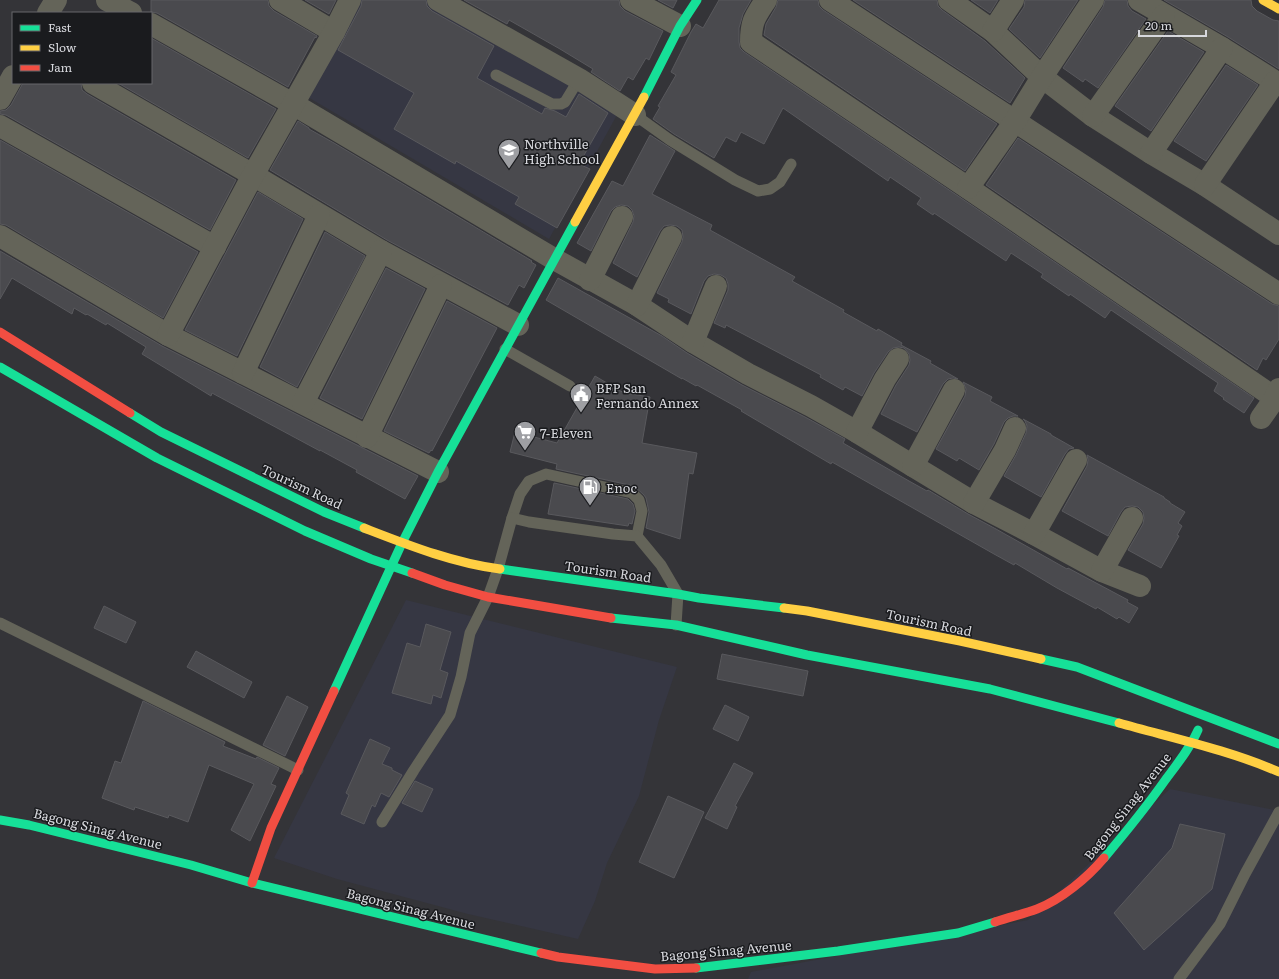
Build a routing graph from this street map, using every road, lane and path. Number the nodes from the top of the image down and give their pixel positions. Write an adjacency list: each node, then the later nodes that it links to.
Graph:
1 (56, 0): 16 (street)
2 (107, 0): 17 (street)
3 (280, 0): 22 (street)
4 (350, 0): 22 (street)
5 (438, 0): 27 (street)
6 (631, 0): 20 (street)
7 (697, 0): 20 (main road)
8 (766, 0): 40 (street)
9 (830, 0): 34 (street)
10 (948, 0): 21 (street)
11 (1013, 0): 21 (street)
12 (1093, 0): 25 (street)
13 (1139, 0): 18 (street)
14 (1263, 0): 15 (main road)
15 (1279, 9)
16 (49, 12)
17 (128, 12)
18 (1164, 15): 23 (street); 33 (street)
19 (152, 25): 31 (street)
20 (680, 26): 32 (main road)
21 (993, 31): 25 (street)
22 (334, 32): 31 (street)
23 (1222, 48): 28 (street); 36 (street)
24 (496, 75): 27 (lane)
25 (1042, 77): 33 (street); 34 (street)
26 (12, 78): 30 (street)
27 (578, 79): 32 (street)
28 (1277, 83): 39 (street)
29 (95, 84): 38 (street)
30 (0, 100)
31 (293, 104): 38 (street); 48 (street)
32 (635, 115): 37 (lane); 48 (main road)
33 (1093, 116): 36 (street)
34 (1015, 121): 40 (street); 52 (street)
35 (0, 126): 46 (street)
36 (1151, 153): 39 (street)
37 (791, 164)
38 (253, 175): 41 (street); 46 (street)
39 (1205, 185): 43 (street)
40 (968, 188): 64 (street)
41 (319, 215): 47 (street); 61 (street)
42 (622, 217): 49 (street)
43 (1279, 234)
44 (0, 236): 56 (street)
45 (671, 237): 53 (street)
46 (215, 247): 56 (street)
47 (381, 251): 50 (street); 65 (street)
48 (554, 259): 49 (street); 54 (main road)
49 (590, 280): 53 (street)
50 (442, 285): 54 (street); 69 (street)
51 (716, 286): 57 (street)
52 (1279, 294)
53 (637, 305): 57 (street)
54 (518, 325): 58 (main road)
55 (0, 332): 78 (main road, Tourism Road)
56 (168, 335): 61 (street)
57 (693, 342): 68 (street)
58 (505, 349): 62 (lane); 72 (main road)
59 (898, 358): 68 (street)
60 (0, 367): 79 (main road)
61 (243, 373): 65 (street)
62 (570, 386)
63 (954, 390): 71 (street)
64 (1277, 393): 66 (street)
65 (303, 403): 69 (street)
66 (1261, 418)
67 (1015, 428): 73 (street)
68 (858, 432): 71 (street)
69 (368, 437): 72 (street)
70 (1076, 460): 76 (street)
71 (913, 466): 73 (street)
72 (438, 472): 78 (main road)
73 (974, 503): 76 (street)
74 (512, 518): 77 (lane); 77 (lane); 80 (lane)
75 (1132, 518): 81 (street)
76 (1034, 534): 81 (street)
77 (637, 536): 83 (lane)
78 (402, 543): 79 (main road); 80 (main road, Tourism Road)
79 (391, 565): 84 (main road); 90 (main road)
80 (498, 569): 83 (main road, Tourism Road); 84 (lane)
81 (1102, 572): 82 (street)
82 (1140, 586)
83 (678, 594): 86 (lane); 87 (main road, Tourism Road)
84 (488, 597): 86 (main road); 94 (lane)
85 (0, 624): 90 (lane)
86 (676, 626): 88 (main road)
87 (1205, 715): 88 (main road, Bagong Sinag Avenue); 89 (main road, Tourism Road)
88 (1192, 743): 91 (main road); 96 (main road, Bagong Sinag Avenue)
89 (1279, 744)
90 (298, 770): 95 (main road)
91 (1279, 772)
92 (1279, 812): 98 (lane)
93 (0, 820): 95 (main road, Bagong Sinag Avenue)
94 (382, 822)
95 (252, 883): 97 (main road, Bagong Sinag Avenue)
96 (723, 972): 97 (main road, Bagong Sinag Avenue)
97 (655, 974)
98 (1179, 979)

